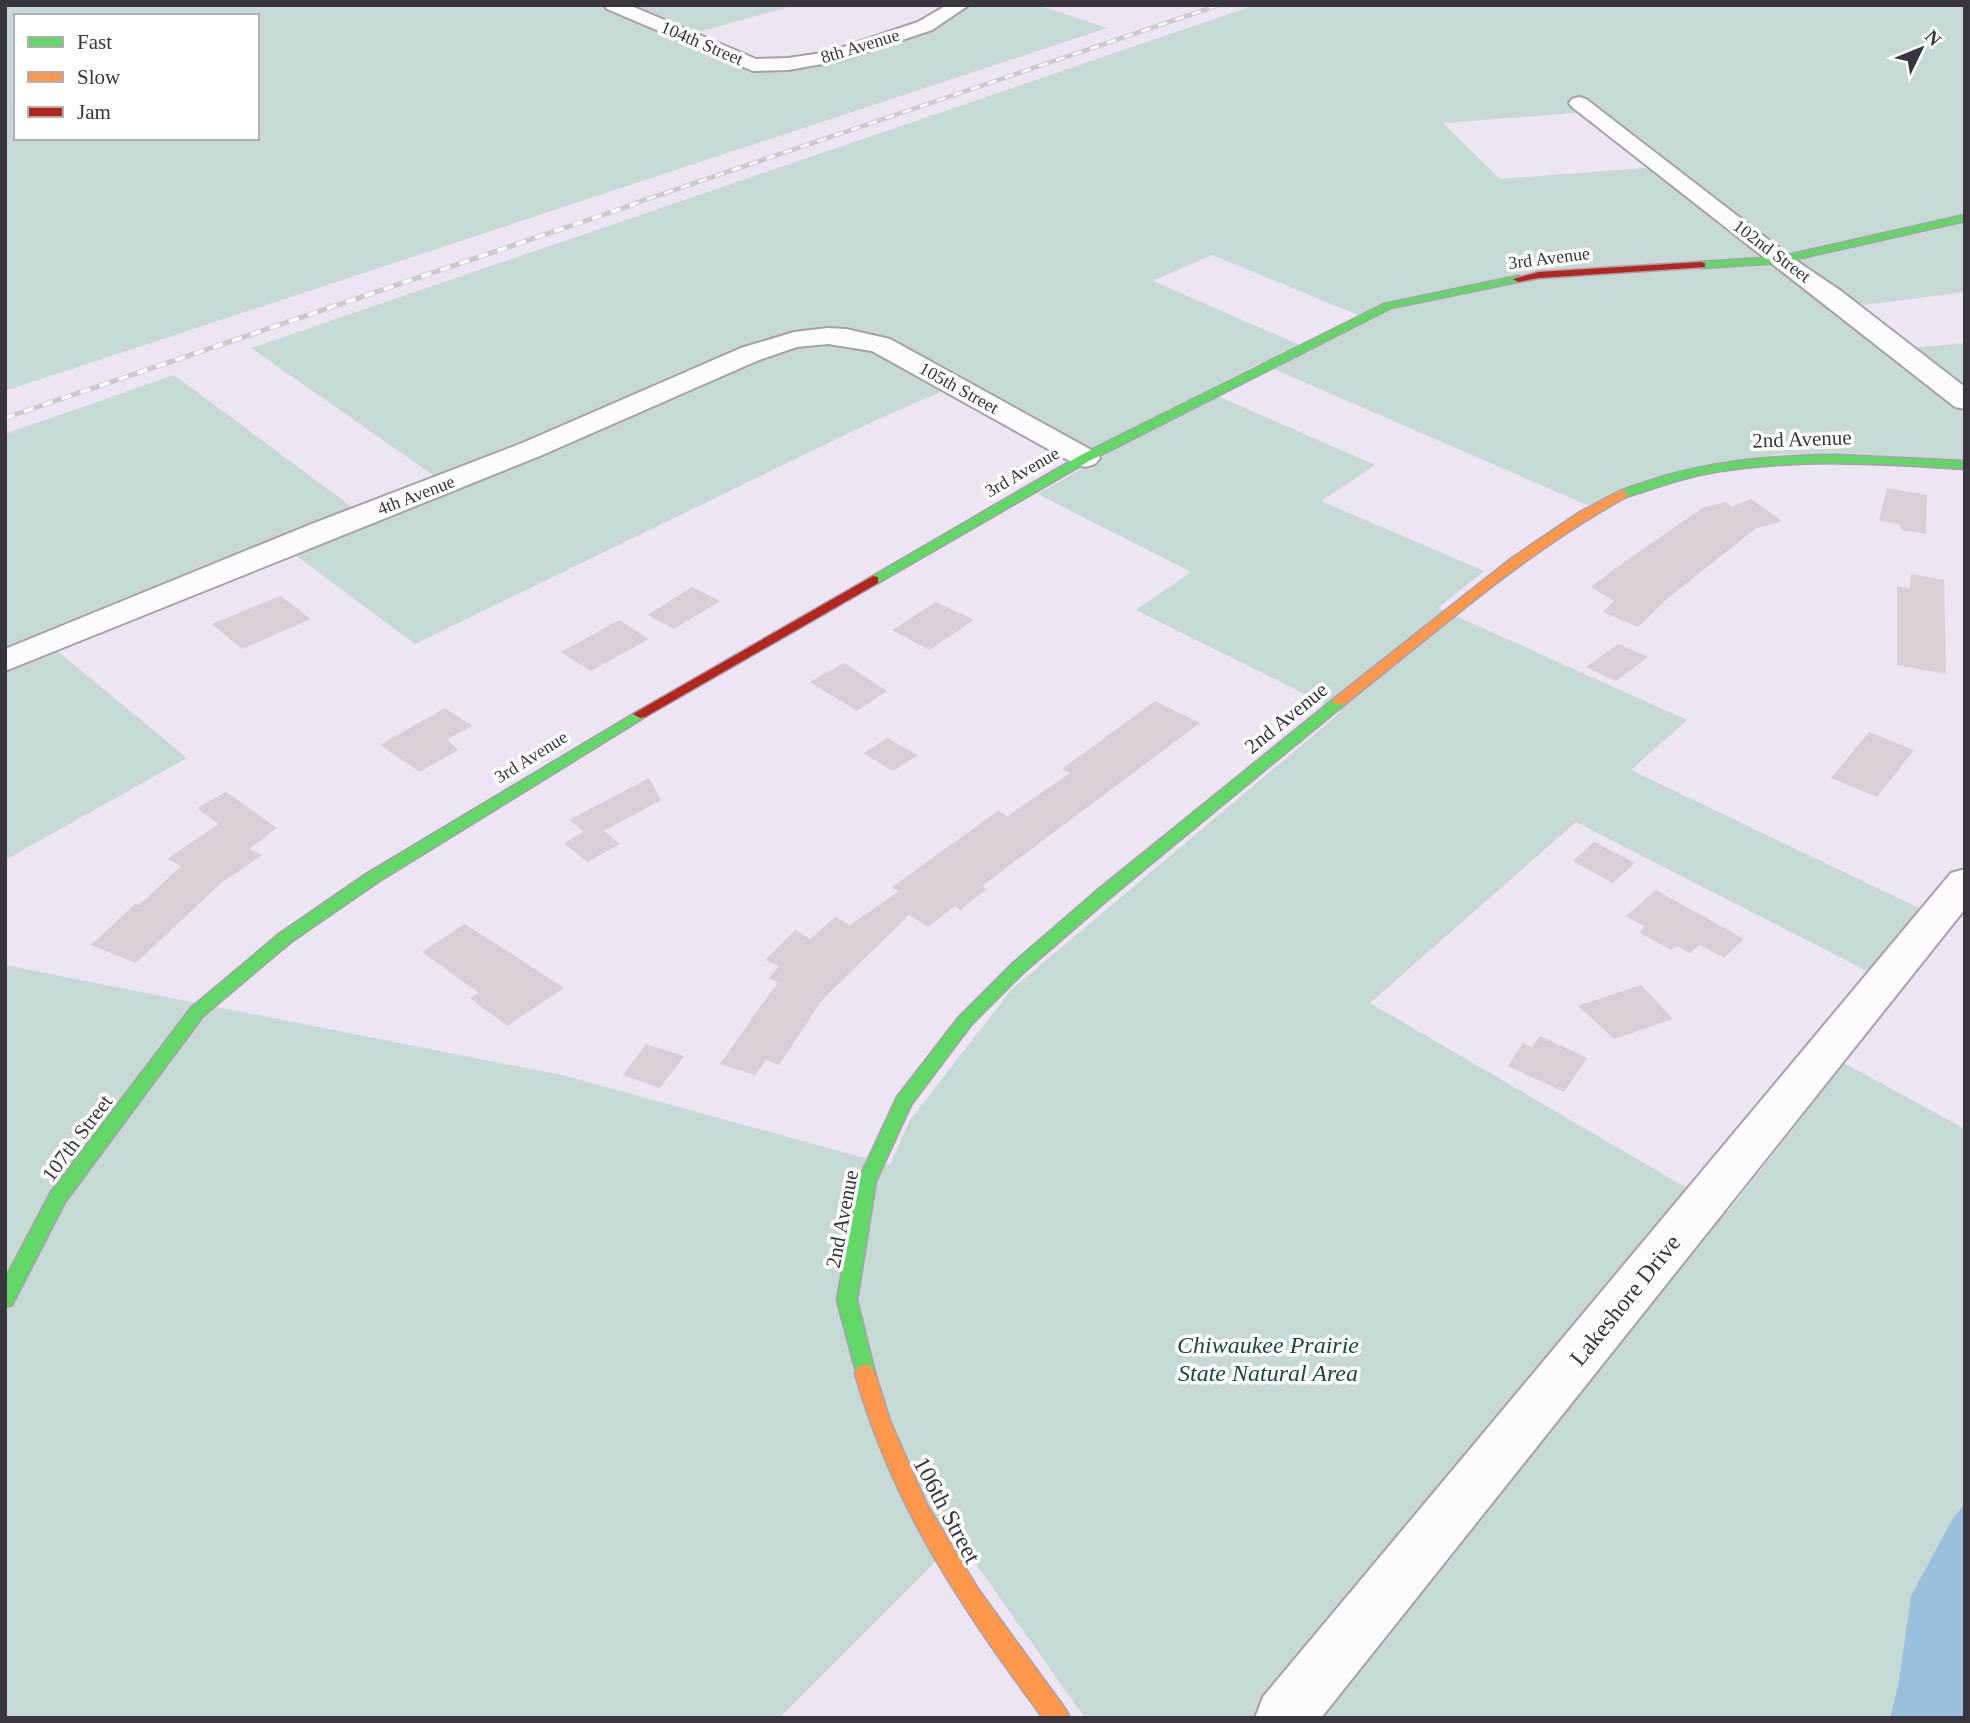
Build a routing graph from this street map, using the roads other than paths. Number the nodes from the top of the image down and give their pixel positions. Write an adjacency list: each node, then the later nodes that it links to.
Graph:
1 (613, 5): 3 (street, 104th Street)
2 (960, 5): 3 (street, 8th Avenue)
3 (753, 65)
4 (1579, 103): 6 (street, 102nd Street)
5 (1965, 218): 6 (street, 3rd Avenue)
6 (1779, 260): 8 (street, 102nd Street); 9 (street, 3rd Avenue)
7 (828, 336): 9 (street, 105th Street); 11 (street, 4th Avenue)
8 (1965, 401)
9 (1085, 458): 13 (street, 3rd Avenue)
10 (1965, 465): 15 (street, 2nd Avenue)
11 (5, 661)
12 (1965, 882): 17 (street, Lakeshore Drive)
13 (197, 1012): 14 (street, 107th Street)
14 (5, 1299)
15 (847, 1300): 16 (street, 106th Street)
16 (1058, 1718)
17 (1284, 1718)

